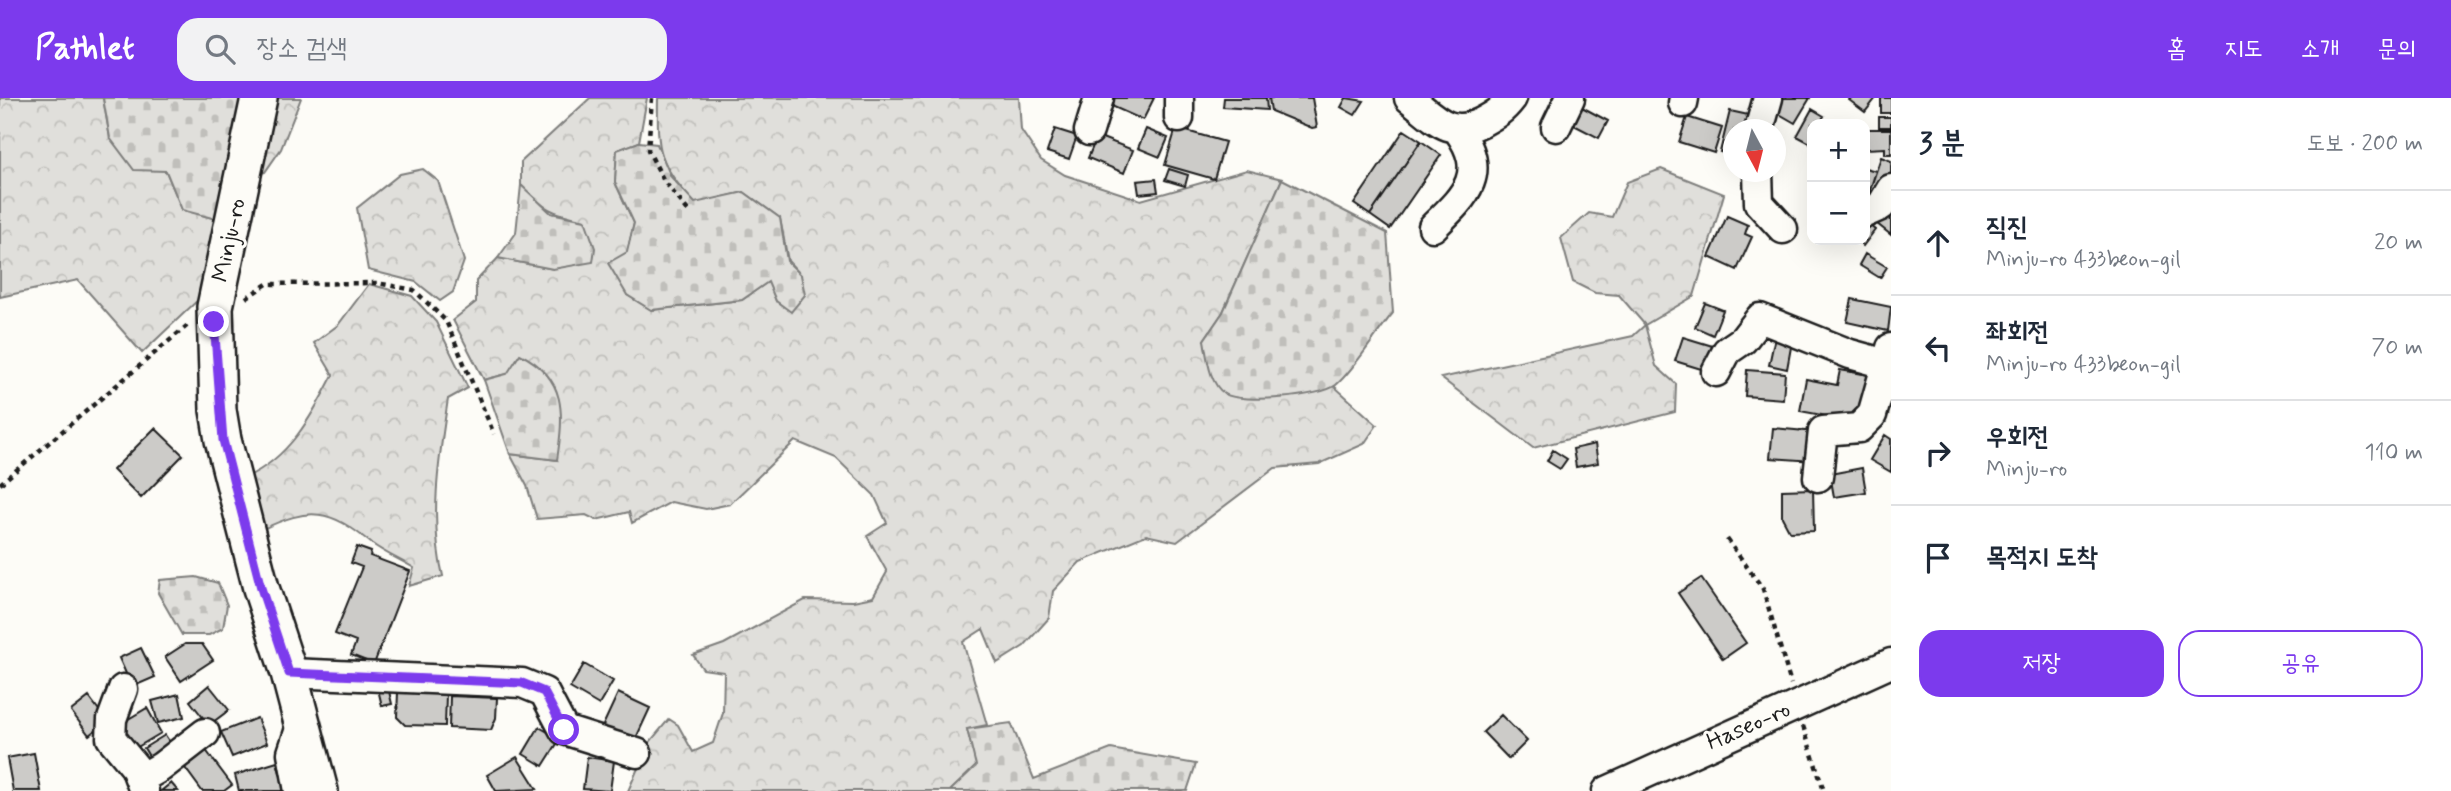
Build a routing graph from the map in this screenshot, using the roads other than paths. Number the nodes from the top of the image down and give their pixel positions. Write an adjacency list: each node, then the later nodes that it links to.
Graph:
1 (259, 98): 21 (main road, Minju-ro)
2 (1099, 98): 11 (street)
3 (1409, 98): 7 (street)
4 (1512, 98): 10 (street)
5 (1570, 98): 9 (street)
6 (1768, 98): 8 (street)
7 (1434, 107): 10 (street)
8 (1762, 119)
9 (1556, 127)
10 (1458, 130): 15 (street)
11 (1089, 131)
12 (1758, 182): 16 (street)
13 (1891, 189): 14 (street)
14 (1870, 211)
15 (1433, 227)
16 (1783, 229)
17 (1888, 356): 18 (street); 19 (street)
18 (1716, 372)
19 (1818, 477)
20 (1891, 663): 29 (street, Haseo-ro)
21 (289, 673): 23 (main road, Minju-ro); 25 (street)
22 (123, 690): 26 (street)
23 (302, 723): 27 (street); 28 (main road, Minju-ro)
24 (205, 733): 26 (street)
25 (637, 754)
26 (142, 785)
27 (299, 791)
28 (320, 791)
29 (1607, 791)

